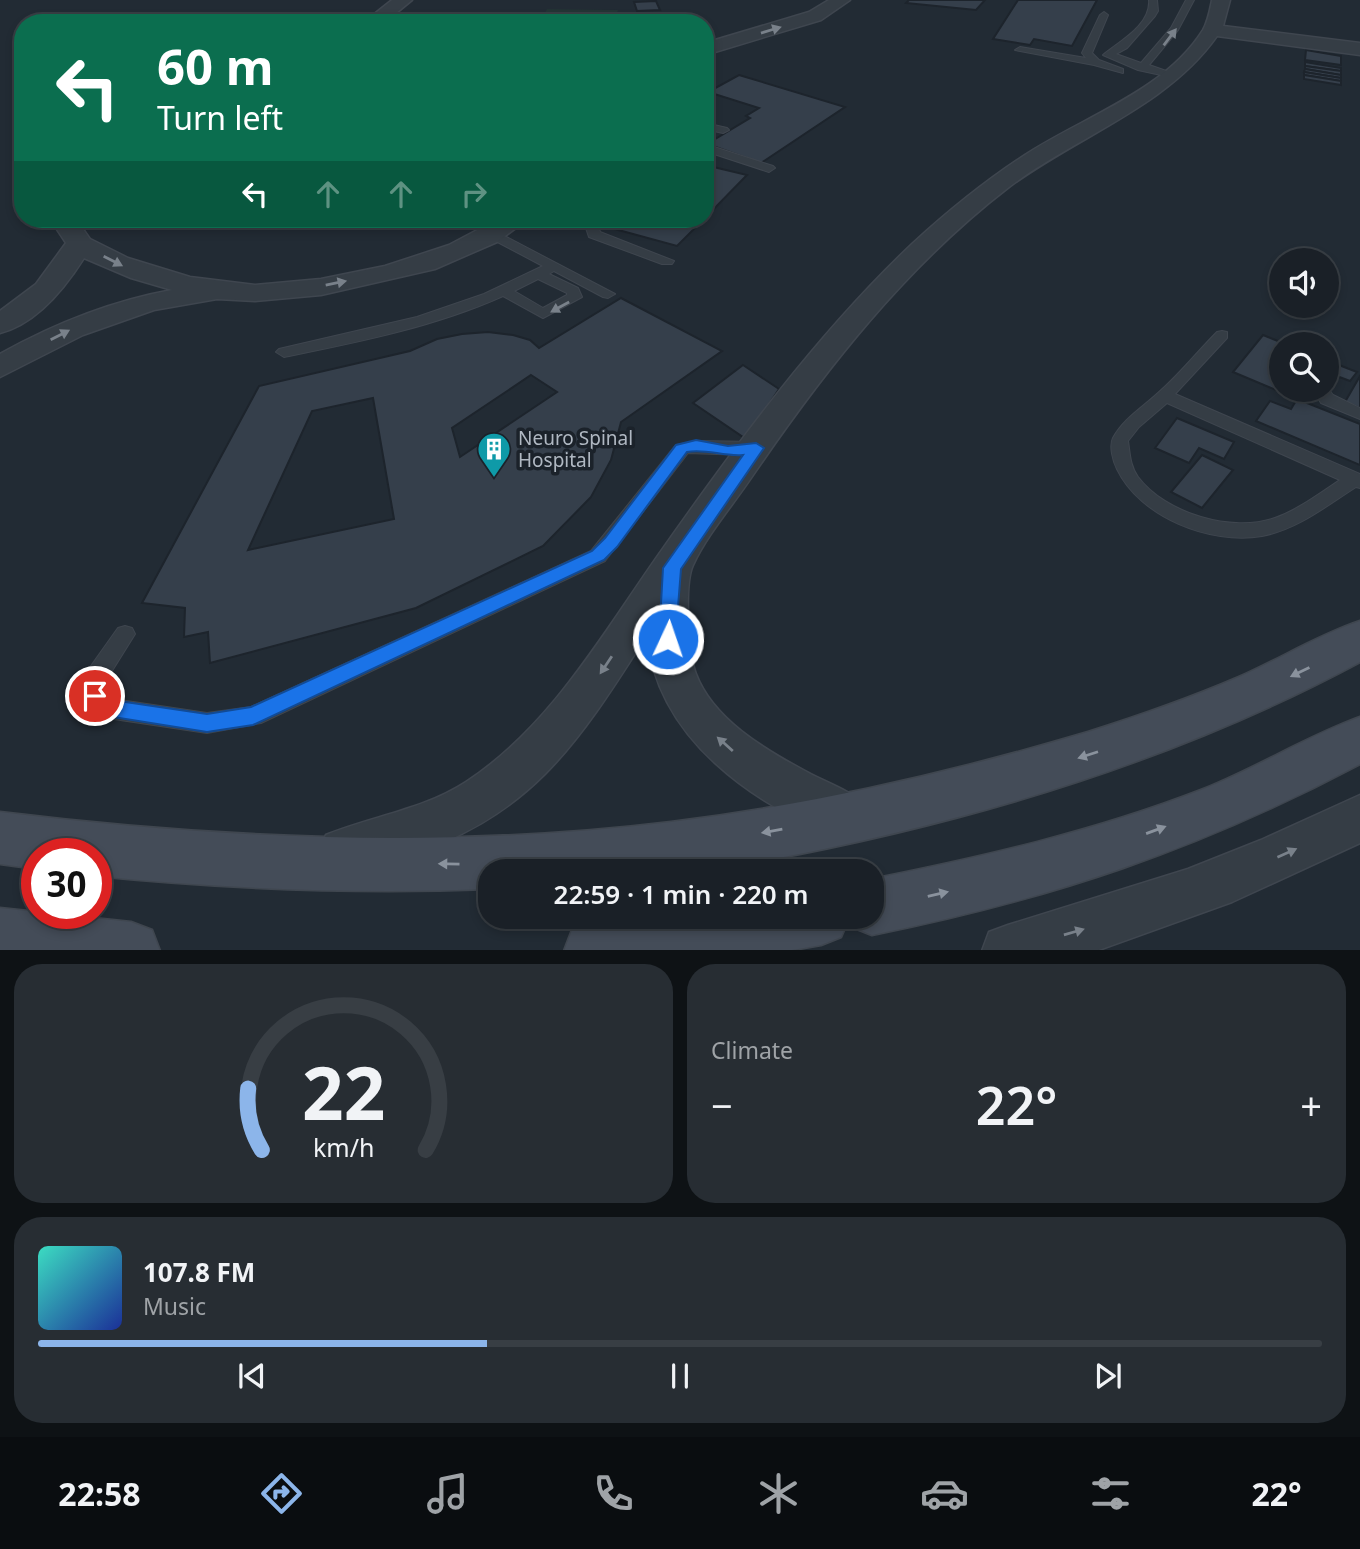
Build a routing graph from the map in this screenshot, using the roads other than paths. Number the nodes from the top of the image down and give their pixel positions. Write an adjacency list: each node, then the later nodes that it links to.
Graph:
1 (403, 0): 5 (street)
2 (841, 0): 8 (street, one-way to 2)
3 (1153, 0): 12 (lane)
4 (1190, 0): 12 (lane, one-way to 4)
5 (384, 14)
6 (1104, 15): 11 (lane)
7 (1216, 17): 9 (street); 12 (street)
8 (714, 46)
9 (1360, 49)
10 (1020, 50): 11 (lane)
11 (1096, 62): 12 (lane)
12 (1157, 76): 34 (street)
13 (714, 128): 14 (lane)
14 (723, 130)
15 (714, 151): 16 (lane)
16 (714, 162)
17 (69, 228): 21 (street)
18 (500, 228): 25 (street, one-way to 18)
19 (506, 228): 23 (lane)
20 (592, 228): 22 (lane)
21 (79, 243): 25 (street, one-way to 25); 27 (street)
22 (667, 261)
23 (546, 270): 24 (lane); 24 (lane, one-way to 24); 26 (lane)
24 (505, 291): 29 (lane)
25 (253, 293): 30 (street, one-way to 25)
26 (608, 294)
27 (0, 324)
28 (1222, 335): 31 (lane)
29 (284, 352)
30 (0, 367)
31 (1164, 396): 37 (lane); 37 (lane)
32 (1334, 402): 33 (lane)
33 (1360, 414)
34 (756, 448): 35 (lane); 36 (street)
35 (714, 449): 36 (lane); 39 (lane)
36 (735, 478): 38 (street)
37 (1357, 481)
38 (672, 568): 42 (street, one-way to 38); 45 (street, one-way to 45)
39 (125, 634)
40 (1360, 640): 42 (street, one-way to 42)
41 (1360, 739): 46 (street, one-way to 41)
42 (845, 818): 45 (street, one-way to 45)
43 (1360, 818): 51 (street, one-way to 43)
44 (0, 838): 45 (street)
45 (310, 863)
46 (884, 905)
47 (738, 929): 50 (street)
48 (0, 937): 49 (street)
49 (131, 950)
50 (593, 950)
51 (1008, 950)

